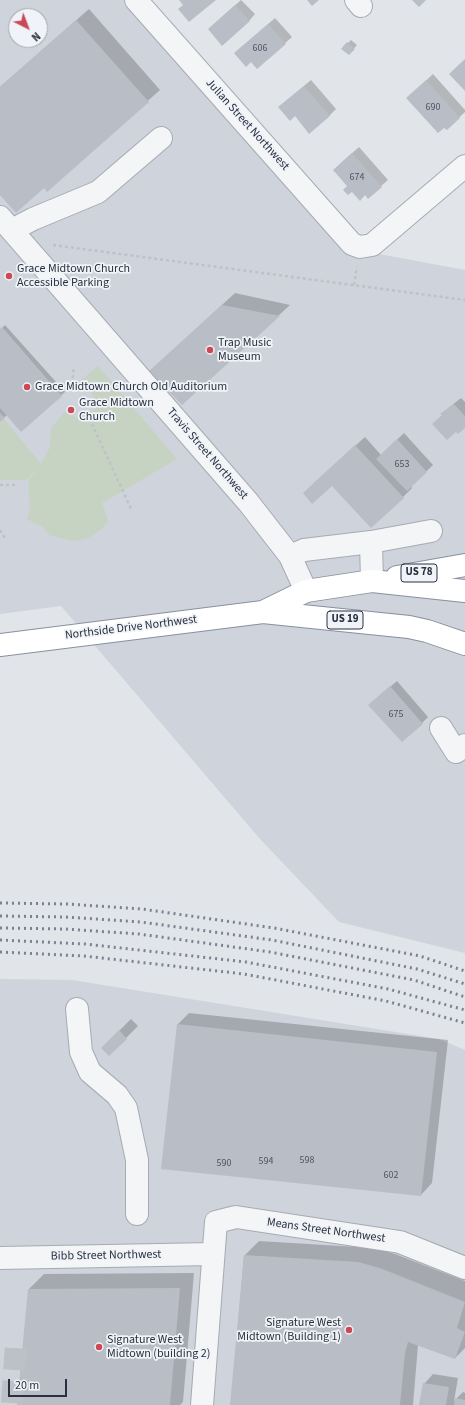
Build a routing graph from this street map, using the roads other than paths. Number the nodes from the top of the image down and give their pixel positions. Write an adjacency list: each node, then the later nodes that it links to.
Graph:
1 (136, 0): 3 (street, Julian Street Northwest)
2 (161, 138): 4 (street)
3 (465, 166)
4 (6, 224): 7 (street, Travis Street Northwest)
5 (431, 531): 6 (street)
6 (371, 542): 7 (street); 9 (street)
7 (290, 556): 10 (street, Travis Street Northwest)
8 (465, 565): 9 (highway, US 78)
9 (372, 582): 10 (highway, Northside Drive Northwest / US 19); 11 (highway, Northside Drive Northwest / US 19)
10 (306, 590): 12 (highway, Northside Drive Northwest / US 19)
11 (465, 592)
12 (263, 612): 13 (highway, Northside Drive Northwest / US 19); 14 (highway, Northside Drive Northwest / US 19)
13 (465, 644)
14 (0, 645)
15 (441, 728): 16 (street)
16 (460, 748)
17 (77, 1009): 18 (street)
18 (137, 1214)
19 (212, 1254): 20 (street, Bibb Street Northwest); 21 (street, Means Street Northwest); 22 (street)
20 (0, 1258)
21 (465, 1268)
22 (202, 1405)

